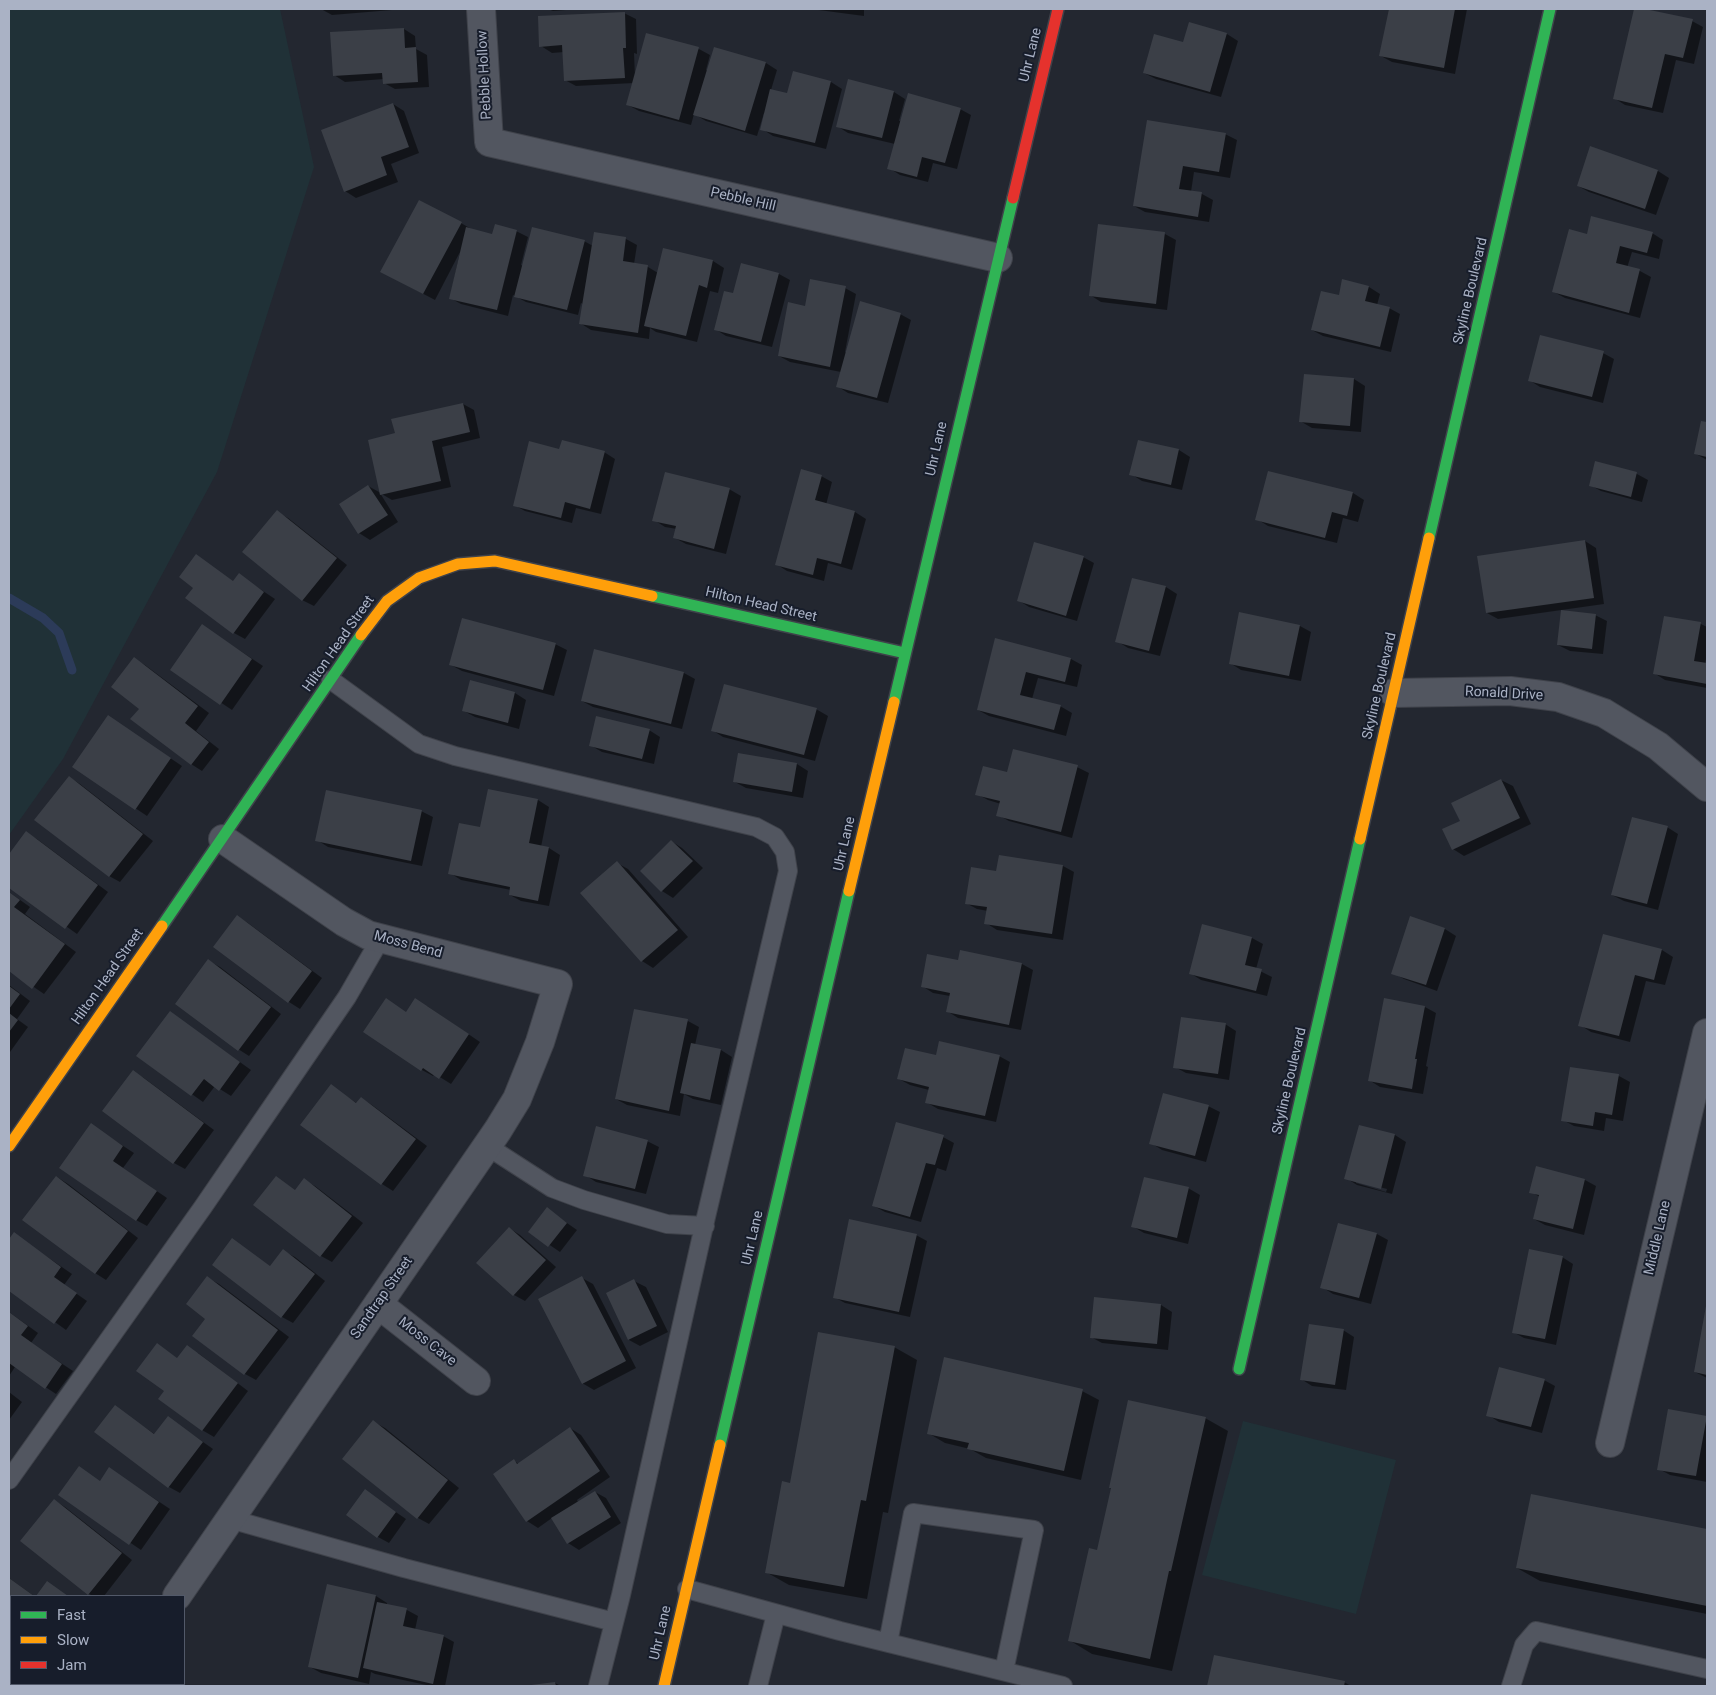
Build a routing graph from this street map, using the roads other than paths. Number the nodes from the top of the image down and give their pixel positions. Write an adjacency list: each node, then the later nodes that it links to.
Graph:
1 (481, 9): 4 (street, Pebble Hollow)
2 (1058, 9): 5 (street, Uhr Lane)
3 (1550, 9): 8 (street, Skyline Boulevard)
4 (488, 142): 5 (street, Pebble Hill)
5 (998, 258): 6 (street, Uhr Lane)
6 (905, 653): 7 (street, Hilton Head Street); 23 (street, Uhr Lane)
7 (331, 680): 10 (street, Hilton Head Street); 16 (lane)
8 (1394, 693): 9 (street, Ronald Drive); 18 (street, Skyline Boulevard)
9 (1707, 787)
10 (223, 839): 11 (street, Moss Bend); 14 (street, Hilton Head Street)
11 (381, 938): 12 (street, Moss Bend); 21 (lane)
12 (558, 984): 15 (street, Sandtrap Street)
13 (1707, 1033): 20 (street, Middle Lane)
14 (9, 1146)
15 (487, 1146): 16 (lane); 17 (street, Sandtrap Street)
16 (704, 1226): 26 (lane)
17 (378, 1304): 19 (street, Moss Cave); 22 (street, Sandtrap Street)
18 (1239, 1369)
19 (476, 1381)
20 (1610, 1443)
21 (9, 1480)
22 (230, 1520): 24 (street, Sandtrap Street); 26 (lane)
23 (687, 1589): 25 (lane); 31 (street, Uhr Lane)
24 (178, 1595)
25 (776, 1614): 27 (lane); 32 (lane)
26 (614, 1622): 30 (lane)
27 (888, 1643): 29 (lane); 29 (lane)
28 (1707, 1669): 34 (lane)
29 (1004, 1671): 33 (lane)
30 (598, 1686)
31 (664, 1686)
32 (758, 1686)
33 (1063, 1686)
34 (1511, 1686)

